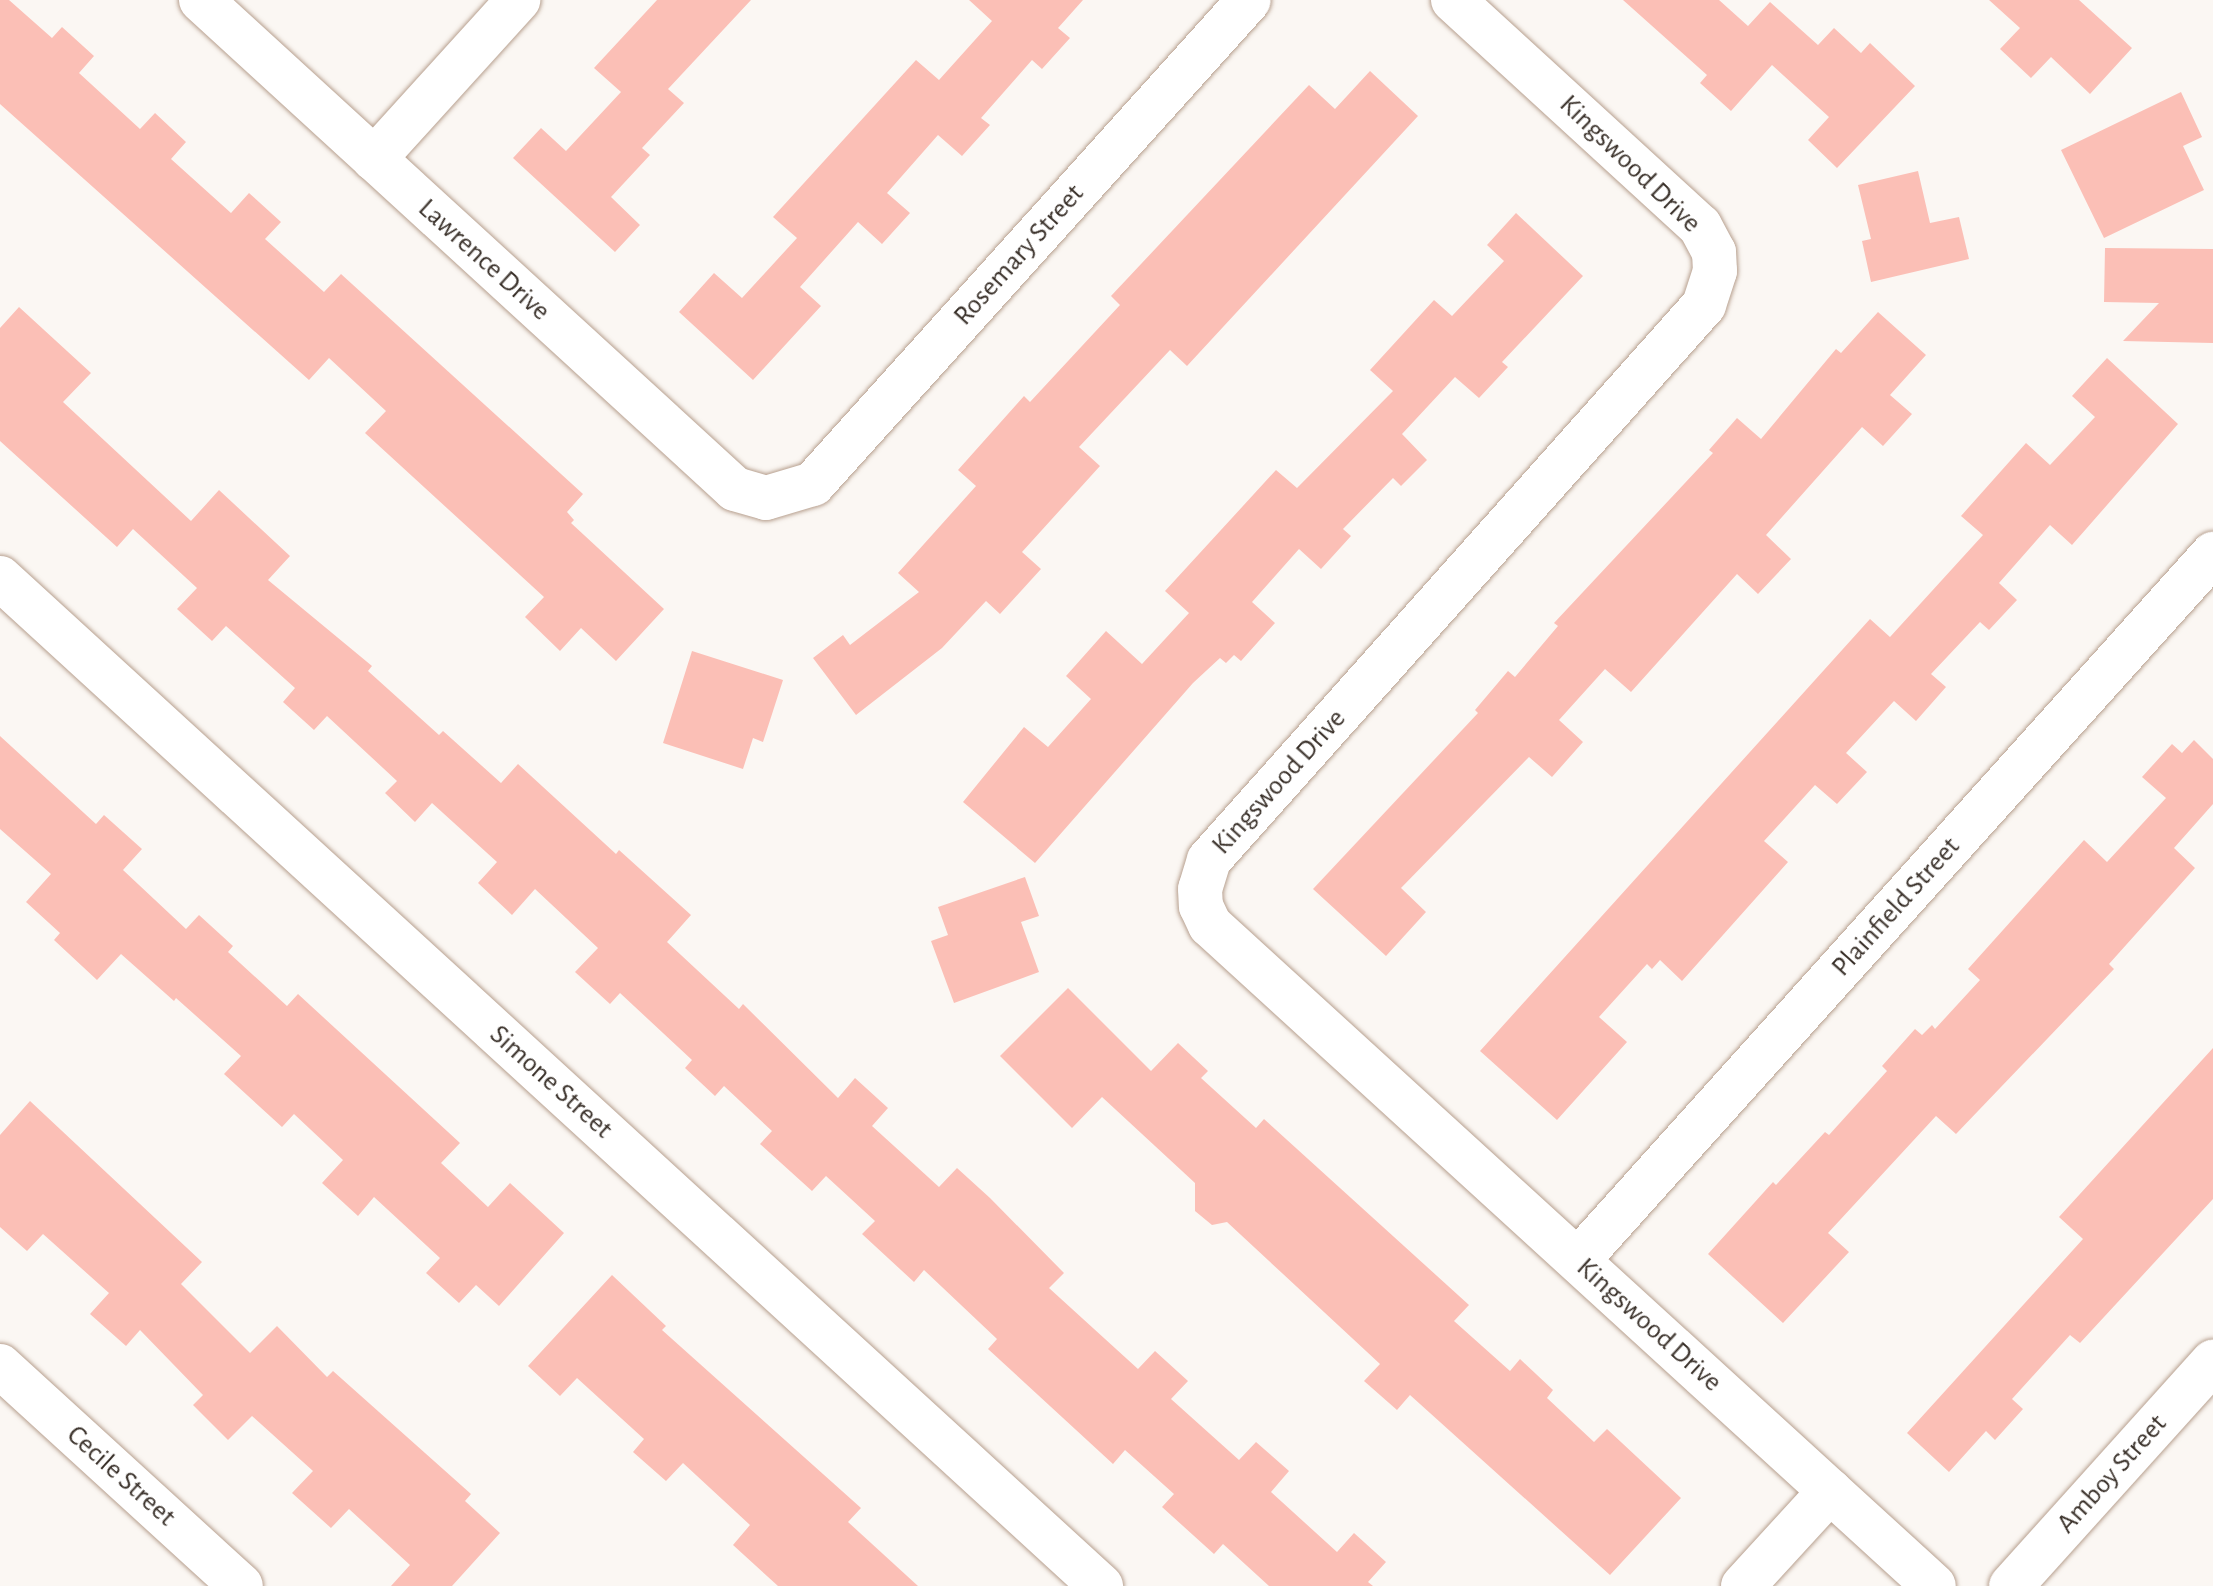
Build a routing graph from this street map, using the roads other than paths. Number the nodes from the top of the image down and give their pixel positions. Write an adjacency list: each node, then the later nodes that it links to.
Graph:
1 (201, 0): 5 (street, Lawrence Drive)
2 (518, 0): 5 (street)
3 (1249, 0): 6 (street, Rosemary Street)
4 (1453, 0): 9 (street, Kingswood Drive)
5 (374, 159): 6 (street, Lawrence Drive)
6 (779, 496)
7 (2213, 554): 9 (street, Plainfield Street)
8 (0, 578): 14 (street, Simone Street)
9 (1578, 1260): 12 (street, Kingswood Drive)
10 (2213, 1362): 17 (street, Amboy Street)
11 (0, 1366): 13 (street, Cecile Street)
12 (1830, 1491): 15 (street); 16 (street, Kingswood Drive)
13 (241, 1586)
14 (1101, 1586)
15 (1743, 1586)
16 (1934, 1586)
17 (2011, 1586)

